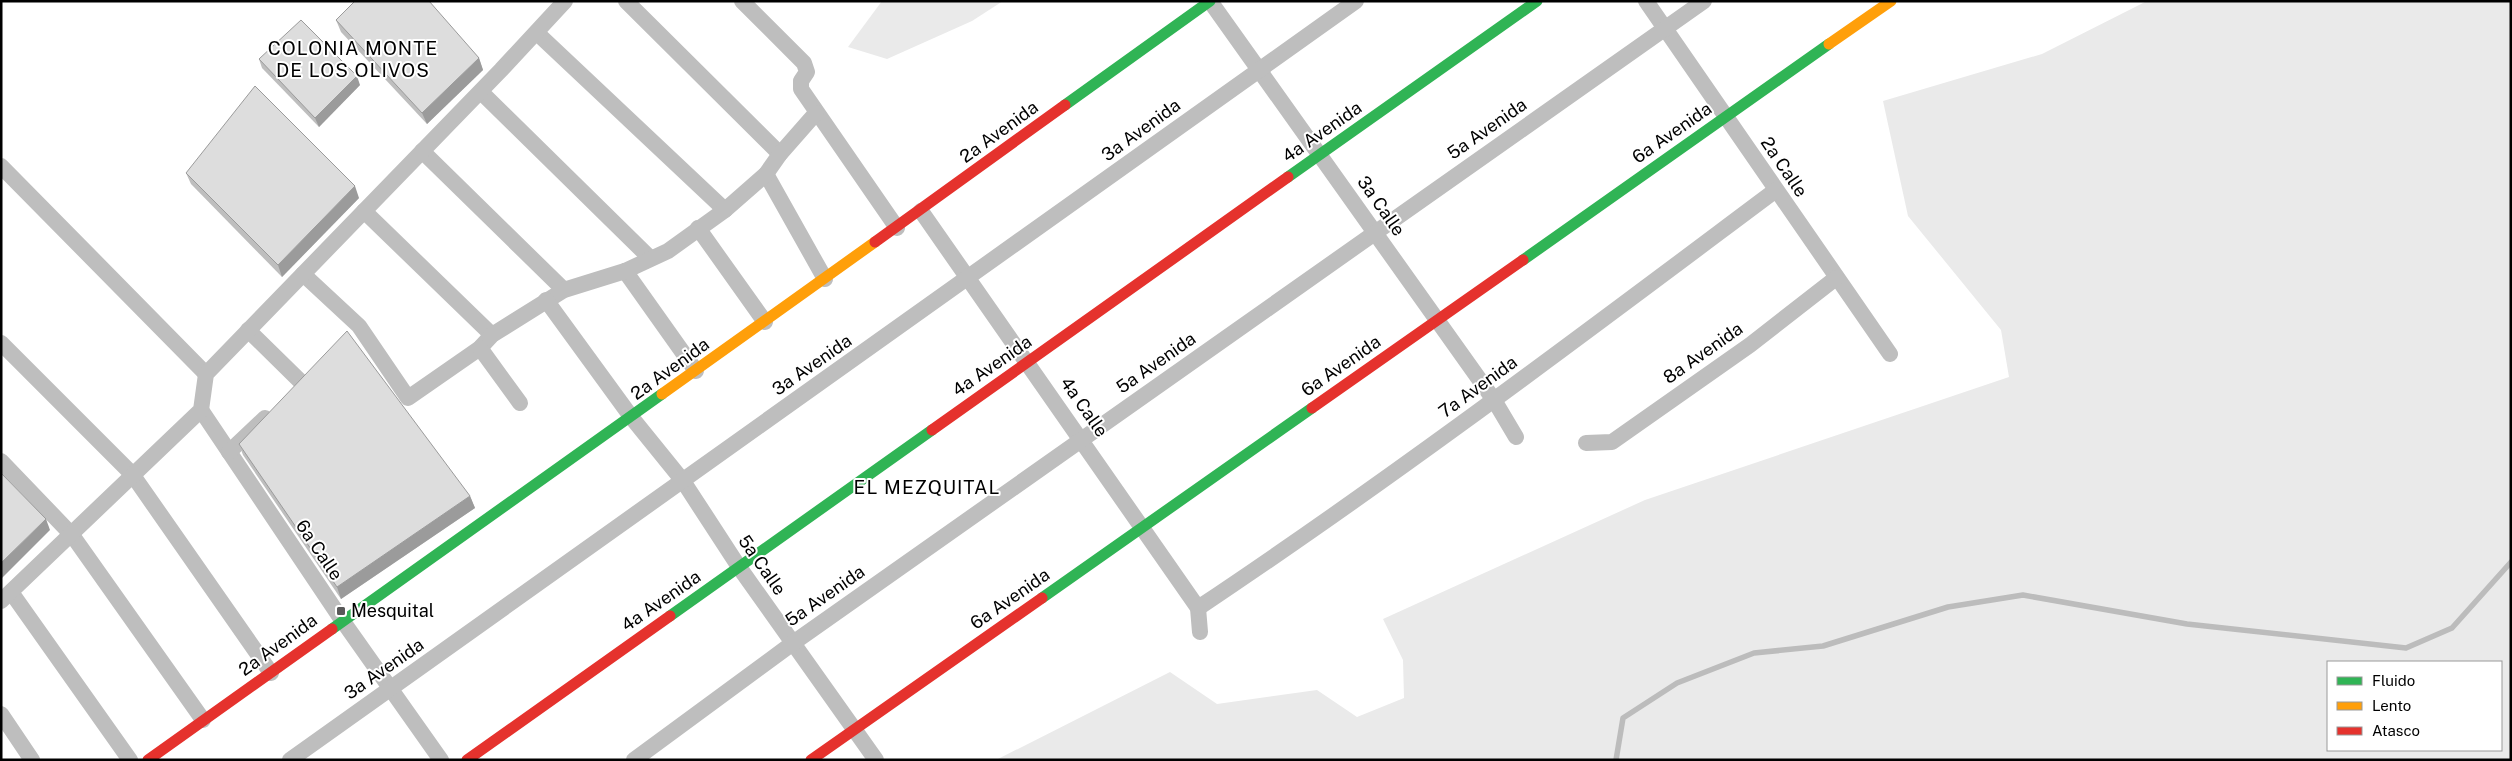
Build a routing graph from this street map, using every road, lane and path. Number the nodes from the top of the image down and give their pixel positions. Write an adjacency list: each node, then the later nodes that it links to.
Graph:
1 (565, 1): 11 (street)
2 (626, 1): 17 (street)
3 (742, 1): 14 (street)
4 (1210, 1): 12 (street, 3a Calle); 24 (street, 2a Avenida)
5 (1356, 1): 12 (street, 3a Avenida)
6 (1536, 1): 18 (street, 4a Avenida)
7 (1646, 1): 10 (street, 2a Calle)
8 (1704, 1): 10 (street, 5a Avenida)
9 (1891, 1): 15 (street, 6a Avenida)
10 (1665, 29): 15 (street, 2a Calle); 27 (street, 5a Avenida)
11 (537, 33): 13 (street); 22 (street)
12 (1259, 70): 18 (street, 3a Calle); 31 (street, 3a Avenida)
13 (480, 92): 16 (street); 28 (street)
14 (816, 113): 17 (street); 26 (street)
15 (1726, 117): 21 (street, 2a Calle); 36 (street, 6a Avenida)
16 (422, 151): 23 (street); 34 (street)
17 (780, 154): 20 (street)
18 (1321, 154): 27 (street, 3a Calle); 45 (street, 4a Avenida)
19 (1, 166): 48 (street)
20 (766, 174): 22 (street); 33 (street)
21 (1776, 190): 32 (street, 2a Calle); 51 (street, 7a Avenida)
22 (725, 210): 25 (street)
23 (364, 211): 30 (street); 40 (street)
24 (921, 211): 26 (street, 2a Avenida); 31 (street, 4a Calle)
25 (698, 228): 28 (street); 37 (street)
26 (897, 228): 33 (street, 2a Avenida)
27 (1376, 233): 36 (street, 3a Calle); 57 (street, 5a Avenida)
28 (650, 258): 29 (street)
29 (625, 271): 34 (street); 47 (street)
30 (303, 274): 38 (street); 39 (street)
31 (969, 278): 45 (street, 4a Calle); 62 (street, 3a Avenida)
32 (1836, 278): 44 (street, 2a Calle); 58 (street, 8a Avenida)
33 (825, 279): 37 (street, 2a Avenida)
34 (564, 290): 35 (street)
35 (546, 300): 40 (street); 55 (street, 5a Calle)
36 (1437, 320): 51 (street, 3a Calle); 63 (street, 6a Avenida)
37 (765, 322): 47 (street, 2a Avenida)
38 (359, 326): 41 (street); 43 (street)
39 (248, 330): 48 (street); 49 (street)
40 (492, 335): 43 (street)
41 (346, 338)
42 (1, 343): 61 (street)
43 (480, 348): 52 (street)
44 (1890, 354)
45 (1028, 362): 57 (street, 4a Calle); 65 (street, 4a Avenida)
46 (315, 370): 49 (street)
47 (696, 371): 55 (street, 2a Avenida)
48 (206, 374): 54 (street)
49 (302, 383): 50 (street)
50 (289, 396)
51 (1494, 400): 56 (street, 3a Calle); 67 (street, 7a Avenida)
52 (520, 403)
53 (276, 408): 59 (street)
54 (201, 410): 59 (street, 6a Calle); 61 (street)
55 (632, 418): 62 (street, 5a Calle); 68 (street, 2a Avenida)
56 (1516, 437)
57 (1082, 440): 63 (street, 4a Calle); 70 (street, 5a Avenida)
58 (1586, 443)
59 (229, 452): 68 (street, 6a Calle)
60 (1, 461): 64 (street)
61 (132, 474): 64 (street); 71 (street)
62 (683, 481): 65 (street, 5a Calle); 72 (street, 3a Avenida)
63 (1143, 527): 67 (street, 4a Calle); 75 (street, 6a Avenida)
64 (72, 535): 66 (street); 74 (street)
65 (739, 567): 70 (street, 5a Calle); 81 (street, 4a Avenida)
66 (6, 596): 77 (street)
67 (1198, 608): 69 (street, 4a Calle)
68 (342, 620): 71 (street, 2a Avenida); 72 (street, 6a Calle)
69 (1200, 632)
70 (793, 643): 75 (street, 5a Calle); 82 (street, 5a Avenida)
71 (271, 673): 74 (street, 2a Avenida)
72 (392, 688): 79 (street, 3a Avenida); 80 (street, 6a Calle)
73 (1, 714): 76 (street)
74 (203, 720): 78 (street, 2a Avenida)
75 (854, 730): 83 (street, 6a Avenida); 84 (street, 5a Calle)
76 (32, 760)
77 (130, 760)
78 (148, 760)
79 (290, 760)
80 (441, 760)
81 (467, 760)
82 (634, 760)
83 (811, 760)
84 (876, 760)

